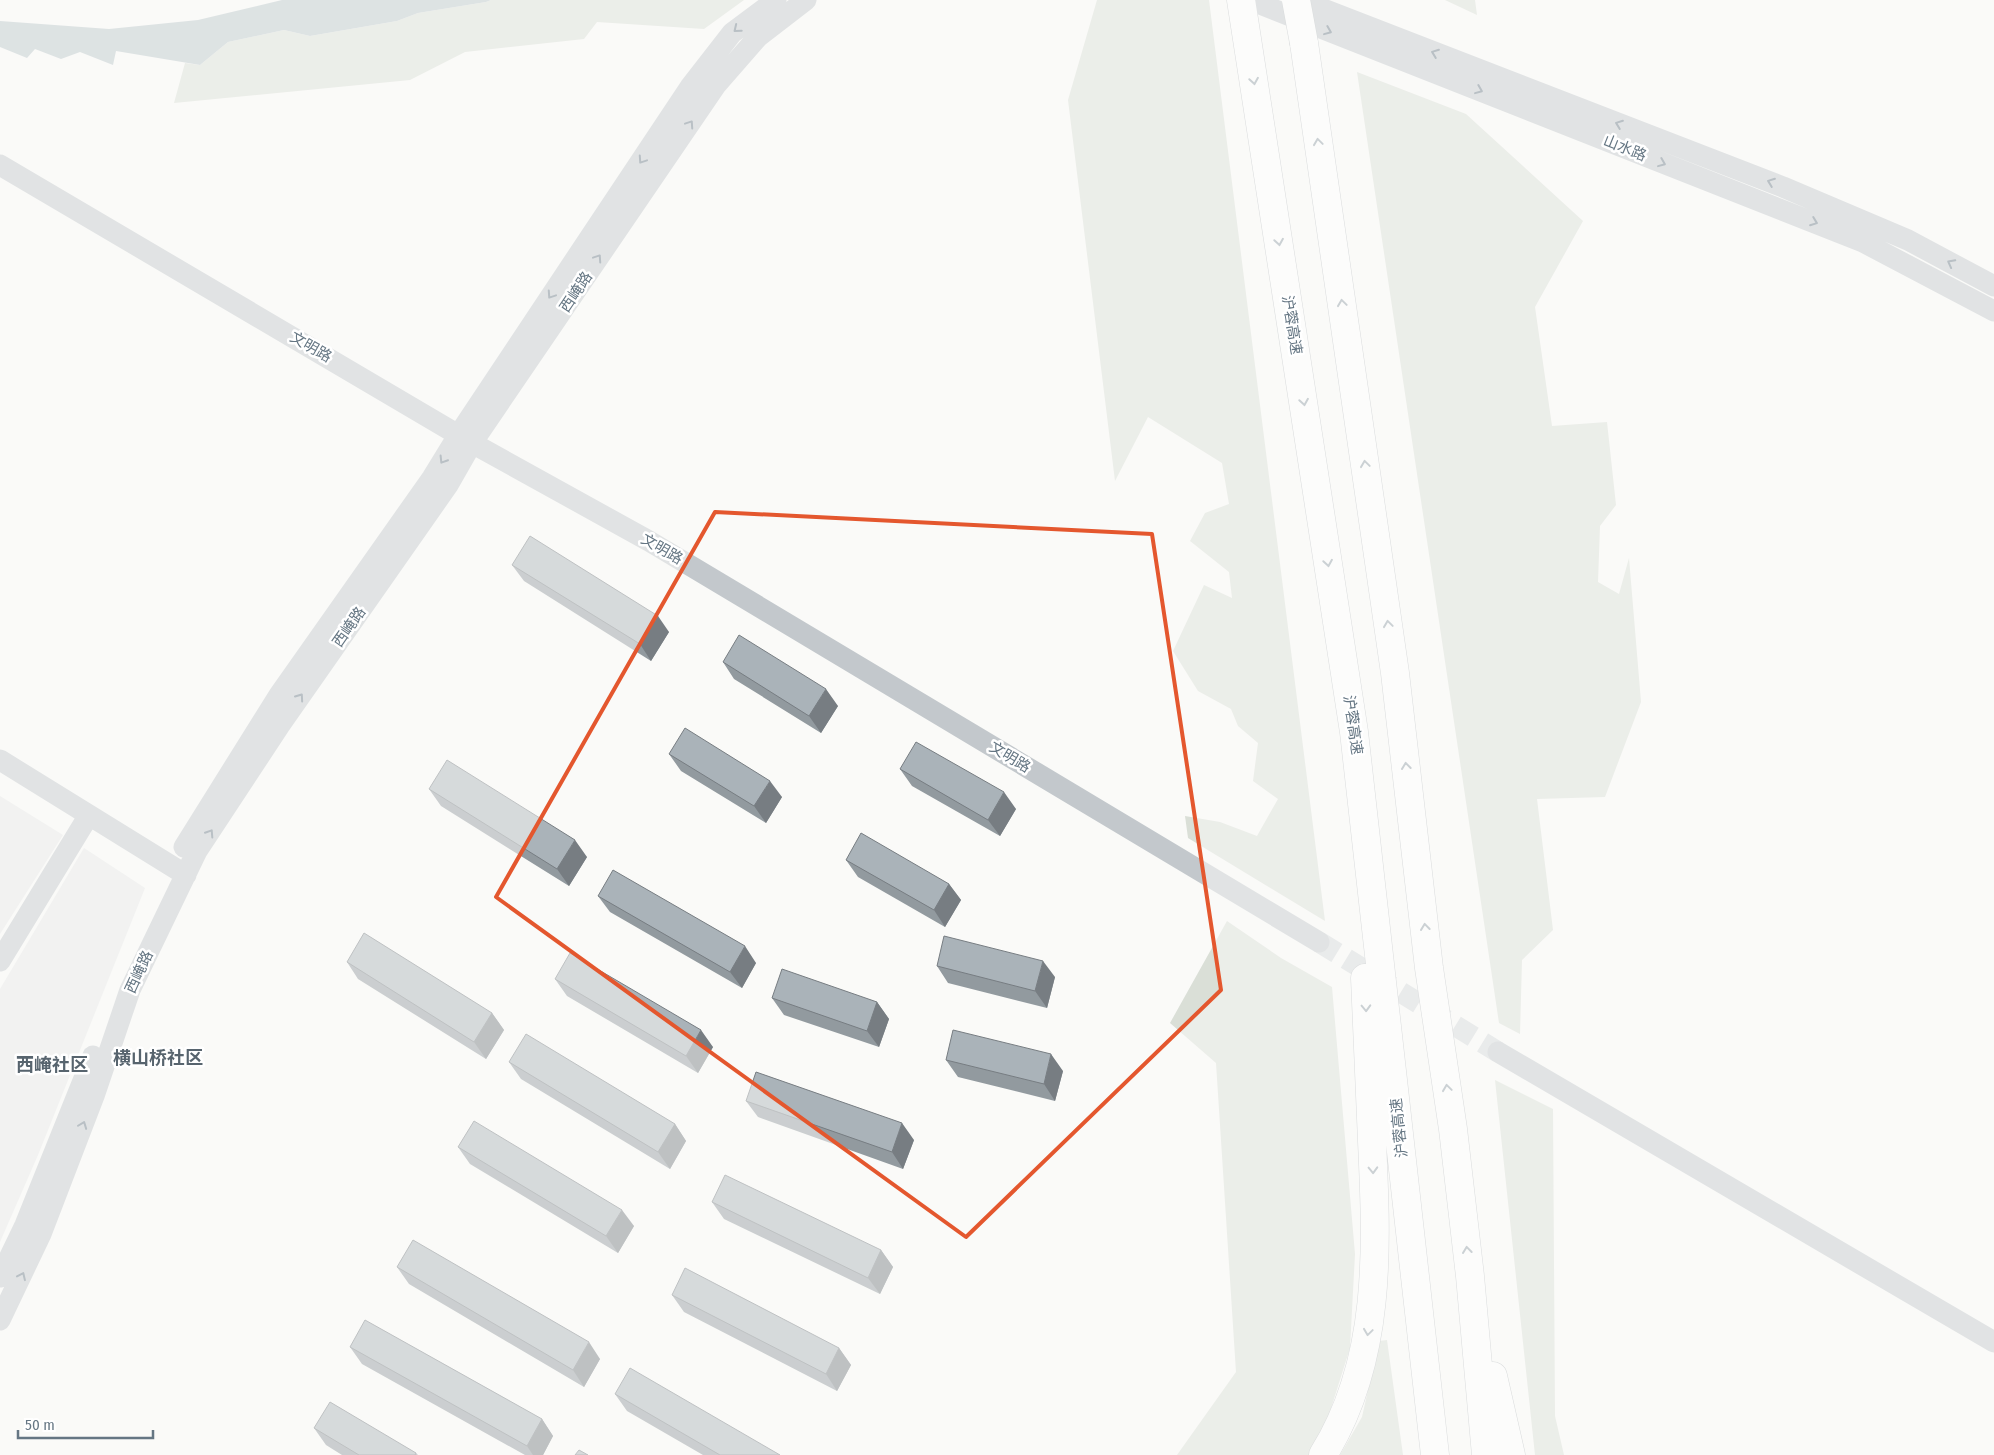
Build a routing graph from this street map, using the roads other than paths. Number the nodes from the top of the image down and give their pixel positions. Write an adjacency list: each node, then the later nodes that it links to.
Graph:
1 (776, 0): 10 (street, 西崦路, one-way to 10)
2 (806, 0): 10 (street, 西崦路, one-way to 2)
3 (1241, 0): 11 (highway, 沪蓉高速, one-way to 11)
4 (1250, 0): 9 (street, 山水路, one-way to 9)
5 (1296, 0): 18 (highway, one-way to 5, bridge)
6 (1300, 0): 8 (street, 山水路, one-way to 6)
7 (0, 165): 10 (street, 文明路)
8 (1994, 286)
9 (1994, 311)
10 (466, 438): 14 (street, 西崦路); 15 (street, 文明路)
11 (1354, 732): 22 (highway, one-way to 22); 23 (highway, 沪蓉高速)
12 (0, 760): 13 (street)
13 (89, 815): 14 (street); 16 (street)
14 (180, 871): 19 (street, 西崦路); 20 (street, 西崦路, one-way to 14)
15 (1319, 942)
16 (0, 961)
17 (1498, 1052): 21 (street)
18 (1470, 1276): 24 (highway); 25 (highway)
19 (0, 1277)
20 (0, 1320)
21 (1994, 1342)
22 (1323, 1455)
23 (1435, 1455)
24 (1486, 1455)
25 (1511, 1455)

